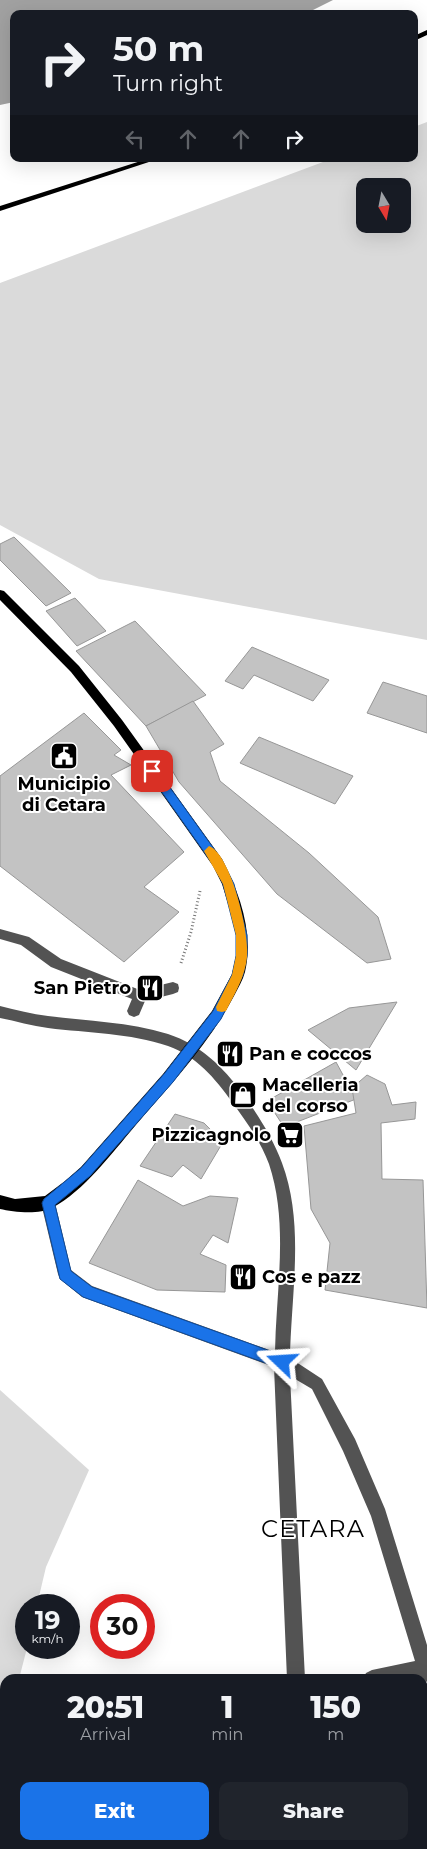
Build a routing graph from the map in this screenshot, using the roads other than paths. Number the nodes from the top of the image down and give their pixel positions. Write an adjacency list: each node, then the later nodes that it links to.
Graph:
1 (145, 162): 2 (main road)
2 (0, 209)
3 (0, 594): 10 (main road)
4 (0, 934): 6 (street)
5 (173, 988): 6 (street)
6 (140, 996): 8 (street)
7 (0, 1012): 11 (street)
8 (134, 1012)
9 (0, 1202): 10 (main road)
10 (48, 1203): 11 (street)
11 (282, 1362): 12 (street); 13 (street)
12 (426, 1671): 14 (street)
13 (296, 1674)
14 (406, 1674)

